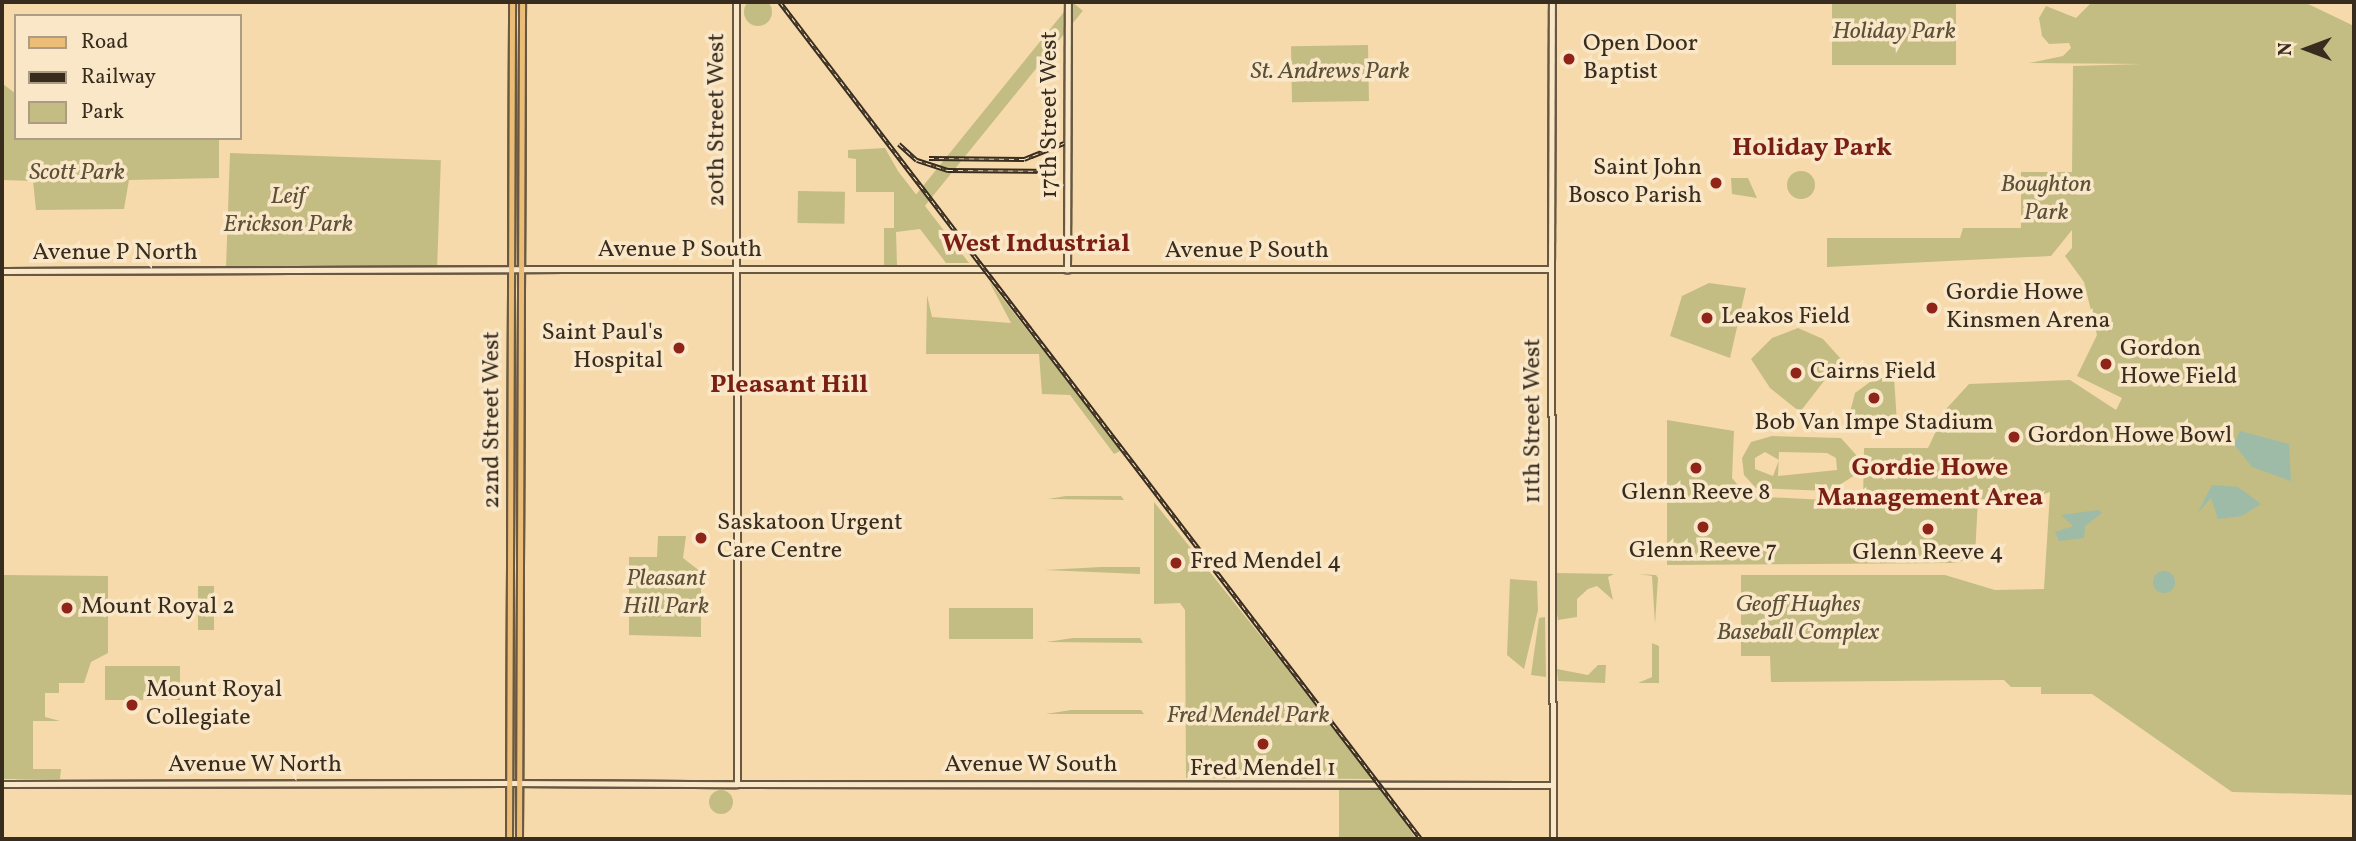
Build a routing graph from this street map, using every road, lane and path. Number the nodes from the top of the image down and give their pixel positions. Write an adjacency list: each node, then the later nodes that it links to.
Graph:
1 (512, 2): 9 (main road, 22nd Street West)
2 (522, 2): 6 (main road, 22nd Street West)
3 (736, 2): 7 (main road, 20th Street West)
4 (1068, 2): 10 (street, 17th Street West)
5 (1552, 2): 8 (street, 11th Street West)
6 (522, 269): 7 (main road, Avenue P South); 9 (main road, Avenue P North); 13 (main road, 22nd Street West)
7 (736, 269): 10 (main road, Avenue P South); 15 (main road, 20th Street West)
8 (1551, 269): 10 (main road, Avenue P South); 16 (main road, 11th Street West)
9 (513, 270): 11 (main road, Avenue P North); 12 (main road, 22nd Street West)
10 (1067, 270)
11 (2, 271)
12 (509, 783): 13 (main road, Avenue W South); 14 (street, Avenue W North); 17 (main road, 22nd Street West)
13 (520, 783): 15 (main road, Avenue W South); 18 (main road, 22nd Street West)
14 (2, 784)
15 (737, 784): 16 (street, Avenue W South)
16 (1553, 785): 19 (main road, 11th Street West)
17 (509, 839)
18 (519, 839)
19 (1553, 839)

